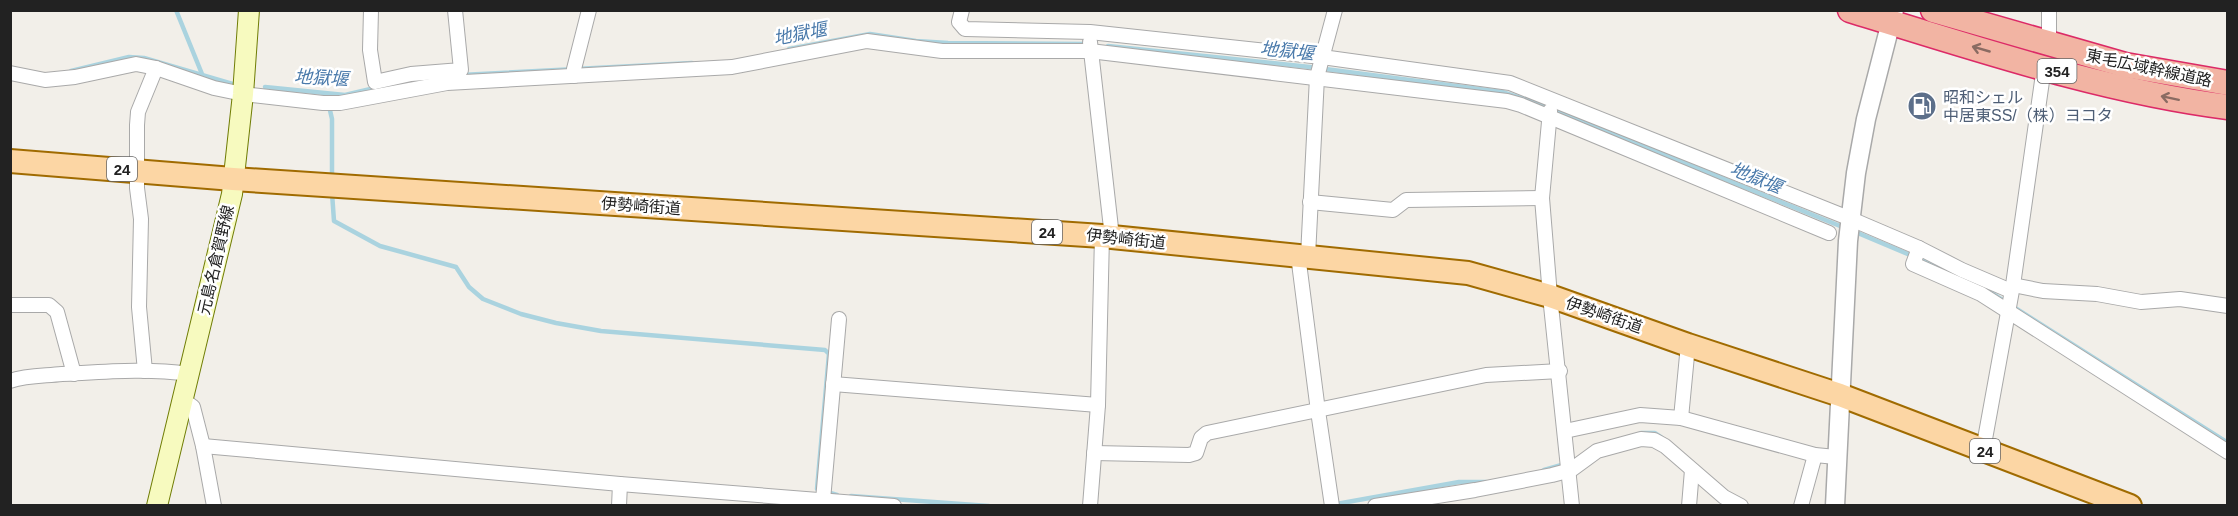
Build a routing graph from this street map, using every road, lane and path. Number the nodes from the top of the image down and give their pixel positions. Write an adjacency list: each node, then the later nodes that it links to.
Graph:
1 (249, 10): 21 (main road, 元島名倉賀野線)
2 (371, 10): 20 (street)
3 (455, 10): 20 (street)
4 (589, 10): 17 (street)
5 (962, 10): 11 (street)
6 (1335, 10): 14 (street)
7 (1850, 10): 10 (highway, 東毛広域幹線道路 / 354)
8 (1933, 10): 13 (highway, 東毛広域幹線道路 / 354)
9 (2049, 10): 13 (street)
10 (1892, 16): 13 (highway, 東毛広域幹線道路 / 354, one-way to 10); 30 (street)
11 (1090, 32): 12 (street); 14 (street)
12 (1090, 51): 17 (street); 18 (street); 32 (street)
13 (2047, 56): 19 (highway, 東毛広域幹線道路 / 354); 23 (highway, 東毛広域幹線道路 / 354, one-way to 13); 35 (street)
14 (1322, 57): 18 (street); 22 (street)
15 (156, 68): 16 (street); 21 (street); 26 (street)
16 (10, 73)
17 (574, 76): 20 (street)
18 (1317, 77): 24 (street); 29 (street)
19 (2228, 83)
20 (395, 84): 21 (street)
21 (243, 94): 27 (main road, 元島名倉賀野線)
22 (1553, 100): 24 (street); 30 (street)
23 (2228, 107)
24 (1548, 117): 28 (street); 31 (street)
25 (10, 161): 26 (main road, 伊勢崎街道 / 24)
26 (137, 170): 27 (main road, 伊勢崎街道 / 24); 42 (street)
27 (233, 179): 32 (main road, 伊勢崎街道 / 24); 45 (main road, 元島名倉賀野線)
28 (1542, 198): 29 (street); 36 (street)
29 (1310, 202): 34 (street)
30 (1851, 219): 33 (street); 48 (street)
31 (1829, 233)
32 (1107, 236): 34 (main road, 伊勢崎街道 / 24); 50 (street)
33 (1919, 248): 35 (street); 39 (street)
34 (1303, 256): 36 (main road, 伊勢崎街道 / 24); 51 (street)
35 (2012, 288): 38 (street); 39 (street)
36 (1550, 296): 41 (main road, 伊勢崎街道 / 24); 43 (street)
37 (10, 305): 44 (street)
38 (2228, 306)
39 (2008, 311): 55 (street); 56 (street)
40 (839, 319): 47 (street)
41 (1688, 345): 48 (main road, 伊勢崎街道 / 24); 52 (street)
42 (145, 371): 44 (street); 45 (street)
43 (1560, 371): 51 (street); 53 (street)
44 (74, 374): 46 (street)
45 (188, 374): 49 (main road, 元島名倉賀野線)
46 (10, 381)
47 (833, 384): 50 (street); 63 (street)
48 (1840, 395): 55 (main road, 伊勢崎街道 / 24); 59 (street)
49 (182, 399): 54 (street); 64 (main road, 元島名倉賀野線)
50 (1098, 405): 57 (street)
51 (1317, 411): 57 (street); 69 (street)
52 (1681, 418): 53 (street); 58 (street)
53 (1565, 431): 61 (street)
54 (203, 446): 62 (street); 65 (street)
55 (1983, 450): 76 (main road, 伊勢崎街道 / 24)
56 (2228, 452)
57 (1094, 453): 68 (street)
58 (1815, 455): 59 (street); 74 (street)
59 (1836, 457): 75 (street)
60 (1692, 470): 61 (street); 72 (street); 73 (street)
61 (1568, 471): 70 (street); 71 (street)
62 (620, 484): 63 (street); 66 (street)
63 (823, 500): 67 (street)
64 (157, 506)
65 (213, 506)
66 (618, 506)
67 (894, 506)
68 (1090, 506)
69 (1332, 506)
70 (1375, 506)
71 (1572, 506)
72 (1689, 506)
73 (1741, 506)
74 (1801, 506)
75 (1835, 506)
76 (2130, 506)

